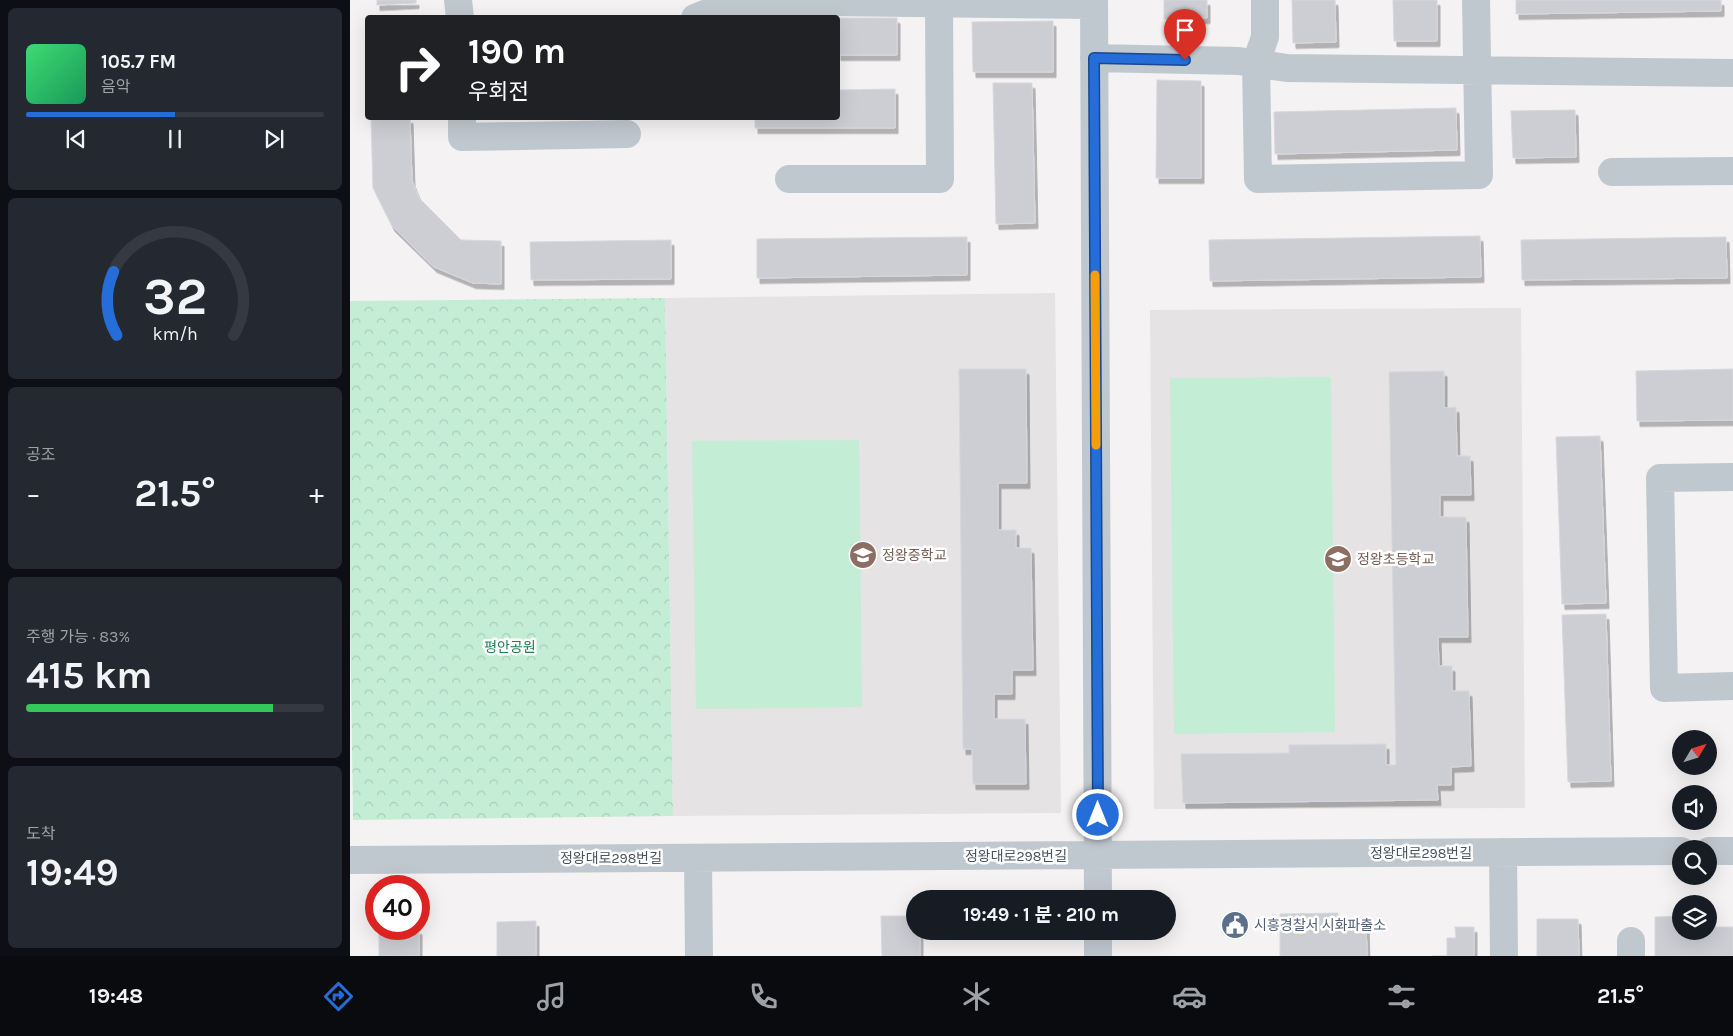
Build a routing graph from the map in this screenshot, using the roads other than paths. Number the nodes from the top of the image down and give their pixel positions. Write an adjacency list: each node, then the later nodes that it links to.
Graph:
1 (458, 0): 6 (street)
2 (1265, 0): 9 (street)
3 (1476, 0): 10 (street)
4 (933, 2): 5 (street); 7 (street); 16 (street)
5 (1094, 3): 8 (street)
6 (460, 15)
7 (702, 15)
8 (1094, 58): 9 (street); 23 (street)
9 (1256, 63): 10 (street); 10 (street)
10 (1476, 70): 11 (street)
11 (1733, 73)
12 (462, 120): 13 (street)
13 (627, 134)
14 (1733, 171): 15 (street)
15 (1612, 172)
16 (789, 179)
17 (1733, 477): 18 (street)
18 (1733, 686)
19 (1672, 851): 22 (street, 정왕대로298번길)
20 (1717, 851): 21 (street)
21 (1733, 851)
22 (1503, 852): 23 (street, 정왕대로298번길); 30 (street)
23 (1098, 855): 24 (street, 정왕대로298번길); 26 (street)
24 (698, 858): 25 (street, 정왕대로298번길); 28 (street)
25 (350, 860)
26 (1098, 890)
27 (1098, 940): 29 (street)
28 (699, 956)
29 (1098, 956)
30 (1504, 956)

